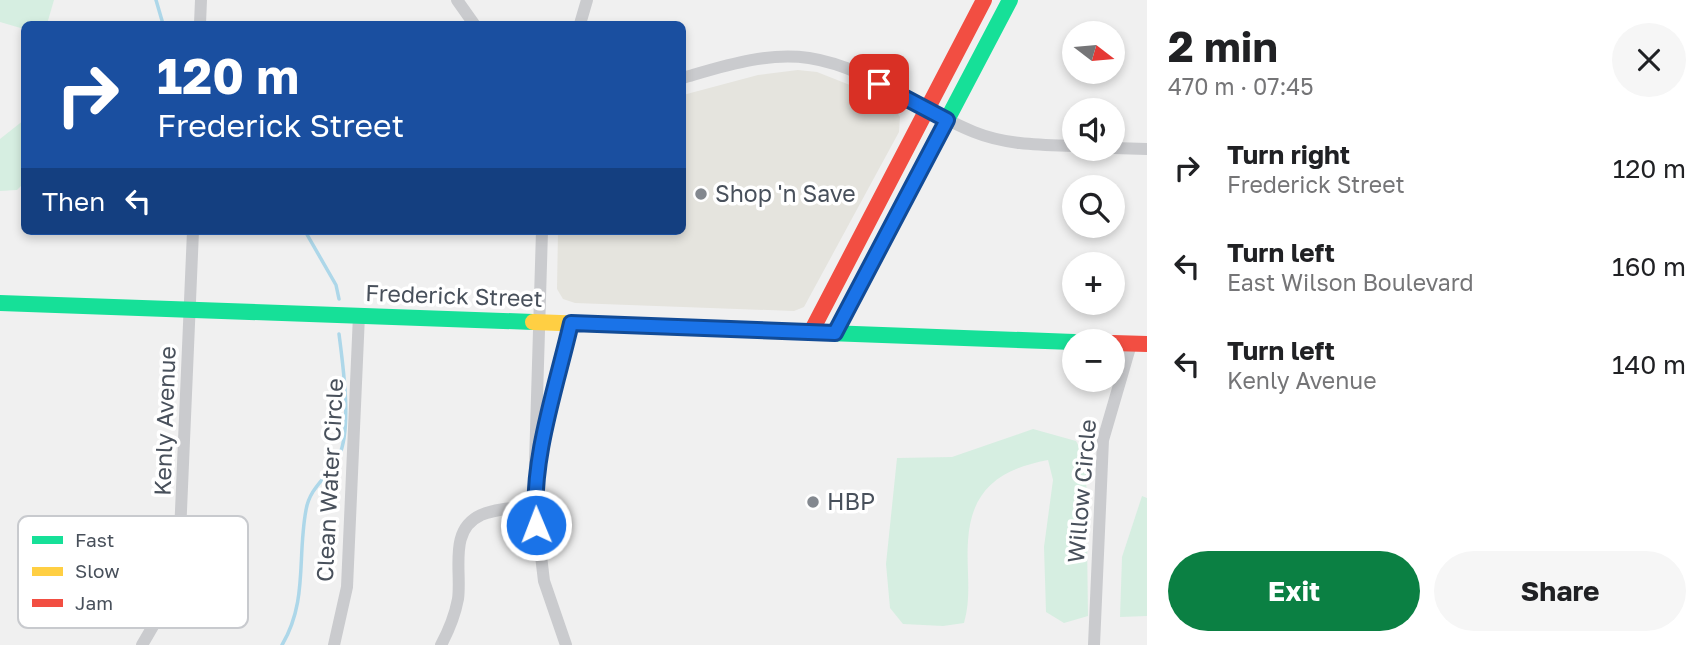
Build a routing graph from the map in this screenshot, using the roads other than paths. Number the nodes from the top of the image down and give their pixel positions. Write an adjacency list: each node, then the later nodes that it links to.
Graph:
1 (201, 0): 6 (street)
2 (457, 0): 7 (street)
3 (587, 0): 8 (street)
4 (984, 0): 10 (main road)
5 (1010, 0): 11 (main road)
6 (200, 21)
7 (472, 21)
8 (581, 21)
9 (686, 77): 10 (street)
10 (927, 109): 11 (street); 15 (main road)
11 (947, 120): 12 (street); 18 (main road)
12 (1062, 145)
13 (1125, 148): 14 (street)
14 (1147, 149)
15 (879, 201): 18 (main road); 24 (main road)
16 (193, 235): 20 (street, Kenly Avenue)
17 (542, 235): 22 (street)
18 (866, 274): 25 (main road)
19 (0, 303): 20 (main road, Frederick Street)
20 (190, 311): 21 (main road, Frederick Street); 29 (street, Kenly Avenue)
21 (359, 316): 22 (main road, Frederick Street); 32 (street, Clean Water Circle)
22 (539, 321): 23 (main road, Frederick Street); 28 (street)
23 (571, 323): 24 (main road, Frederick Street); 28 (street)
24 (811, 332): 25 (main road, Frederick Street)
25 (835, 333): 26 (main road, Frederick Street)
26 (1062, 342)
27 (1139, 344): 35 (street, Willow Circle)
28 (535, 501): 33 (street); 34 (street)
29 (181, 516)
30 (152, 628): 31 (street, Kenly Avenue)
31 (142, 645)
32 (334, 645)
33 (442, 645)
34 (566, 645)
35 (1094, 645)

